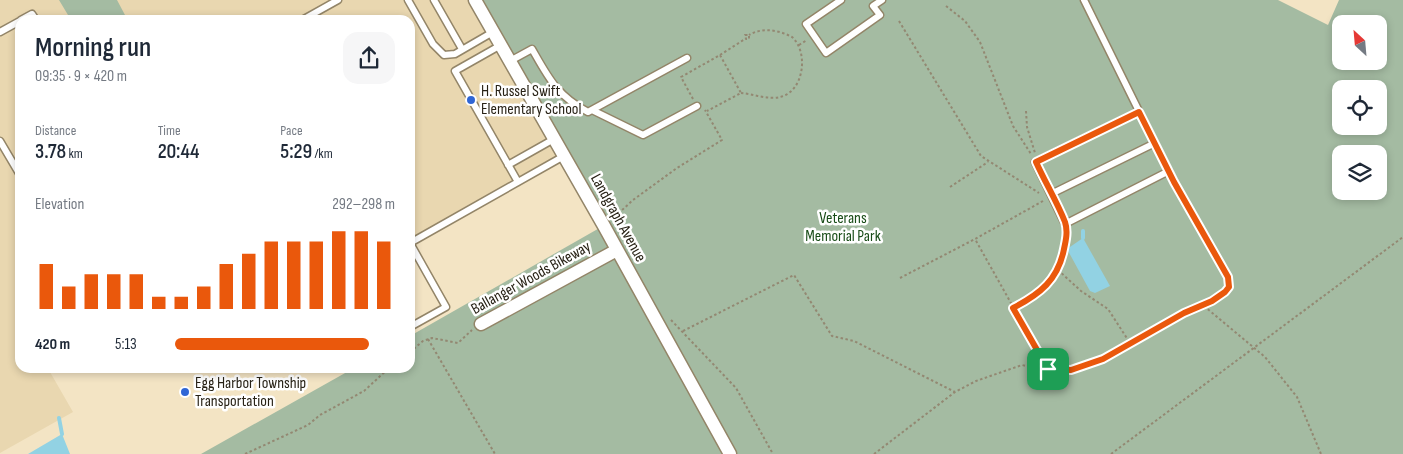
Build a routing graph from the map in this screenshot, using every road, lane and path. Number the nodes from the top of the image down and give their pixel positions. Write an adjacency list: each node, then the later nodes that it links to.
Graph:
1 (338, 0): 10 (lane)
2 (408, 0): 18 (lane)
3 (434, 0): 18 (lane)
4 (475, 0): 14 (street, Landgraph Avenue)
5 (841, 0): 8 (lane)
6 (882, 0): 8 (lane)
7 (1084, 0): 27 (lane)
8 (871, 3)
9 (946, 6): 33 (path)
10 (311, 15)
11 (899, 22): 32 (path)
12 (15, 23): 13 (lane)
13 (0, 32)
14 (493, 32): 16 (street, Landgraph Avenue); 18 (lane)
15 (808, 39): 17 (path)
16 (501, 45): 21 (street, Landgraph Avenue); 34 (lane)
17 (799, 45): 19 (path); 22 (path)
18 (462, 49)
19 (720, 55): 22 (path); 23 (path)
20 (687, 58): 24 (lane)
21 (510, 61): 24 (lane); 28 (street, Landgraph Avenue)
22 (741, 93): 25 (path)
23 (697, 106): 24 (lane); 25 (path)
24 (592, 110)
25 (707, 111): 42 (path)
26 (1026, 111): 33 (path)
27 (1139, 112): 30 (lane); 33 (lane)
28 (554, 139): 31 (street, Landgraph Avenue); 34 (lane)
29 (0, 141): 35 (lane)
30 (1155, 143): 36 (lane); 40 (lane)
31 (564, 156): 37 (lane); 46 (street, Landgraph Avenue)
32 (988, 162): 39 (path); 40 (path)
33 (1036, 162): 40 (lane)
34 (508, 165): 37 (lane)
35 (15, 166)
36 (1168, 171): 38 (lane); 41 (lane)
37 (518, 182): 45 (lane)
38 (1174, 182): 50 (path)
39 (950, 187)
40 (1051, 194): 41 (lane); 44 (path)
41 (1065, 224): 48 (path)
42 (619, 229)
43 (1403, 237): 59 (path)
44 (975, 239): 49 (path); 51 (path)
45 (415, 240)
46 (617, 250): 54 (street, Ballanger Woods Bikeway); 65 (street, Landgraph Avenue)
47 (415, 252): 53 (lane)
48 (1058, 270): 51 (path); 57 (path)
49 (900, 278)
50 (1204, 306): 57 (path); 59 (path)
51 (1013, 308): 60 (path)
52 (671, 320): 55 (path)
53 (415, 324)
54 (481, 324): 56 (path, Ballanger Woods Bikeway)
55 (682, 331): 62 (path); 66 (path)
56 (428, 339): 58 (path); 64 (path)
57 (1130, 344): 60 (path)
58 (415, 348)
59 (1256, 348): 68 (path); 69 (path)
60 (1048, 369): 62 (path)
61 (383, 373): 63 (path)
62 (956, 392): 67 (path)
63 (244, 454)
64 (495, 454)
65 (730, 454)
66 (774, 454)
67 (874, 454)
68 (1111, 454)
69 (1321, 454)

